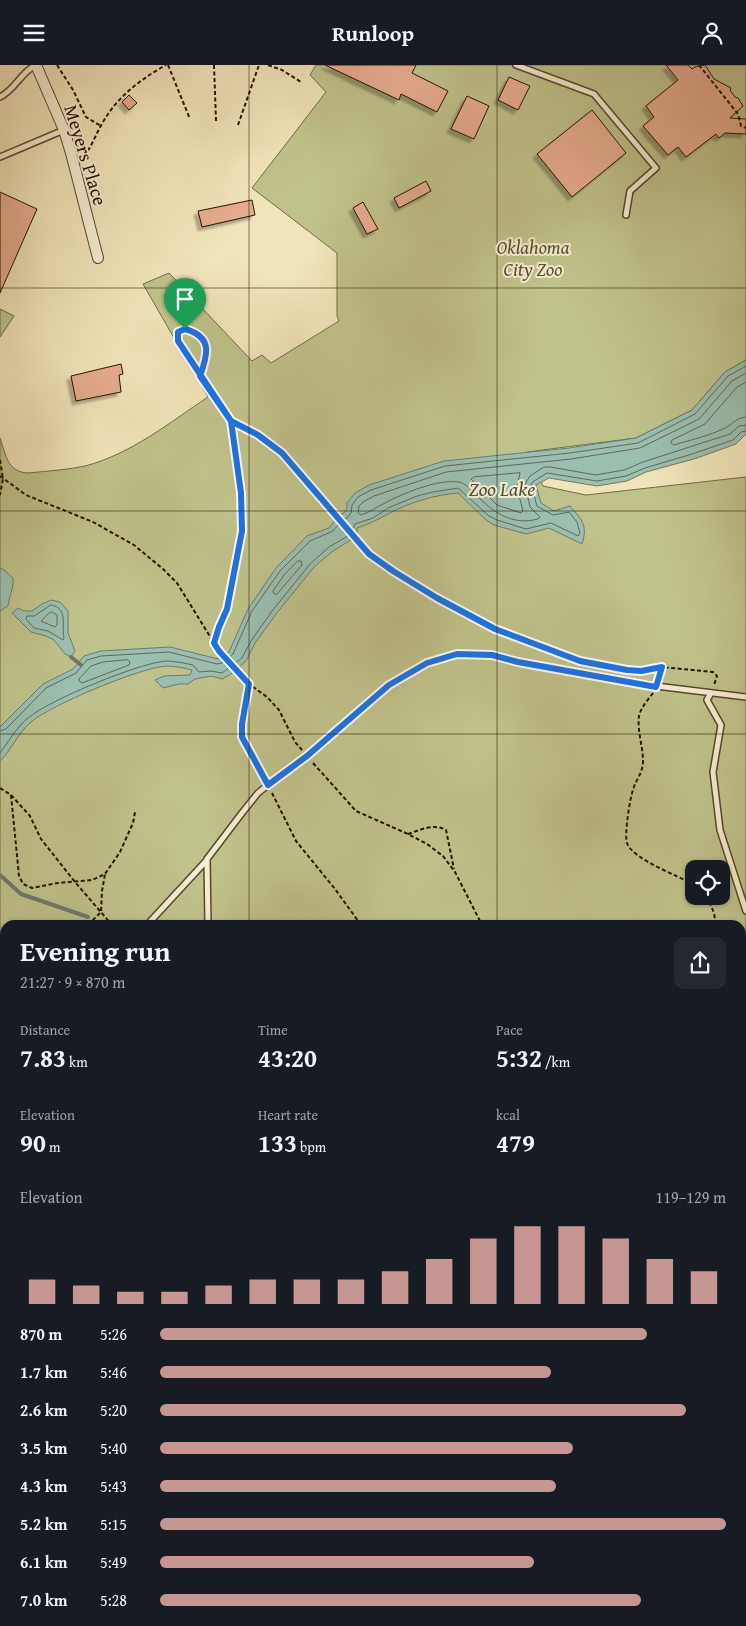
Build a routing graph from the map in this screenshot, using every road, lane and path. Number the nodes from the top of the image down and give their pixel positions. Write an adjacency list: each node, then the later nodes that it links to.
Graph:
1 (36, 65): 10 (lane); 16 (street, Meyers Place)
2 (57, 65): 14 (path)
3 (167, 65): 11 (path); 14 (path)
4 (214, 65): 12 (path)
5 (259, 65): 13 (path)
6 (268, 65): 9 (path)
7 (516, 65): 19 (lane)
8 (699, 65): 15 (path)
9 (301, 82)
10 (0, 97)
11 (190, 119)
12 (216, 121)
13 (238, 125)
14 (101, 127): 18 (path)
15 (746, 128)
16 (64, 130): 17 (lane); 18 (street, Meyers Place)
17 (0, 157)
18 (73, 161): 20 (street, Meyers Place)
19 (626, 215)
20 (98, 258)
21 (200, 376): 21 (path); 22 (path)
22 (231, 421): 27 (path); 28 (path)
23 (0, 460): 25 (path)
24 (0, 476): 25 (path)
25 (4, 479): 26 (path); 27 (path)
26 (0, 495)
27 (214, 643): 29 (path)
28 (662, 667): 30 (path); 31 (path)
29 (249, 684): 33 (path); 34 (path)
30 (656, 687): 31 (lane); 33 (lane); 42 (path)
31 (711, 693): 32 (lane); 46 (lane)
32 (746, 697)
33 (307, 756): 34 (lane); 38 (path)
34 (268, 785): 39 (lane); 51 (path)
35 (0, 788): 36 (path)
36 (11, 795): 43 (path); 43 (path)
37 (134, 812): 41 (path)
38 (408, 834): 40 (path); 40 (path)
39 (207, 859): 49 (lane); 50 (lane)
40 (455, 872): 52 (path)
41 (105, 874): 43 (path); 45 (path)
42 (685, 881)
43 (75, 882): 45 (path)
44 (711, 905): 53 (path)
45 (101, 911): 47 (path); 48 (path)
46 (746, 911)
47 (93, 920)
48 (108, 920)
49 (153, 920)
50 (208, 920)
51 (357, 920)
52 (479, 920)
53 (715, 920)

